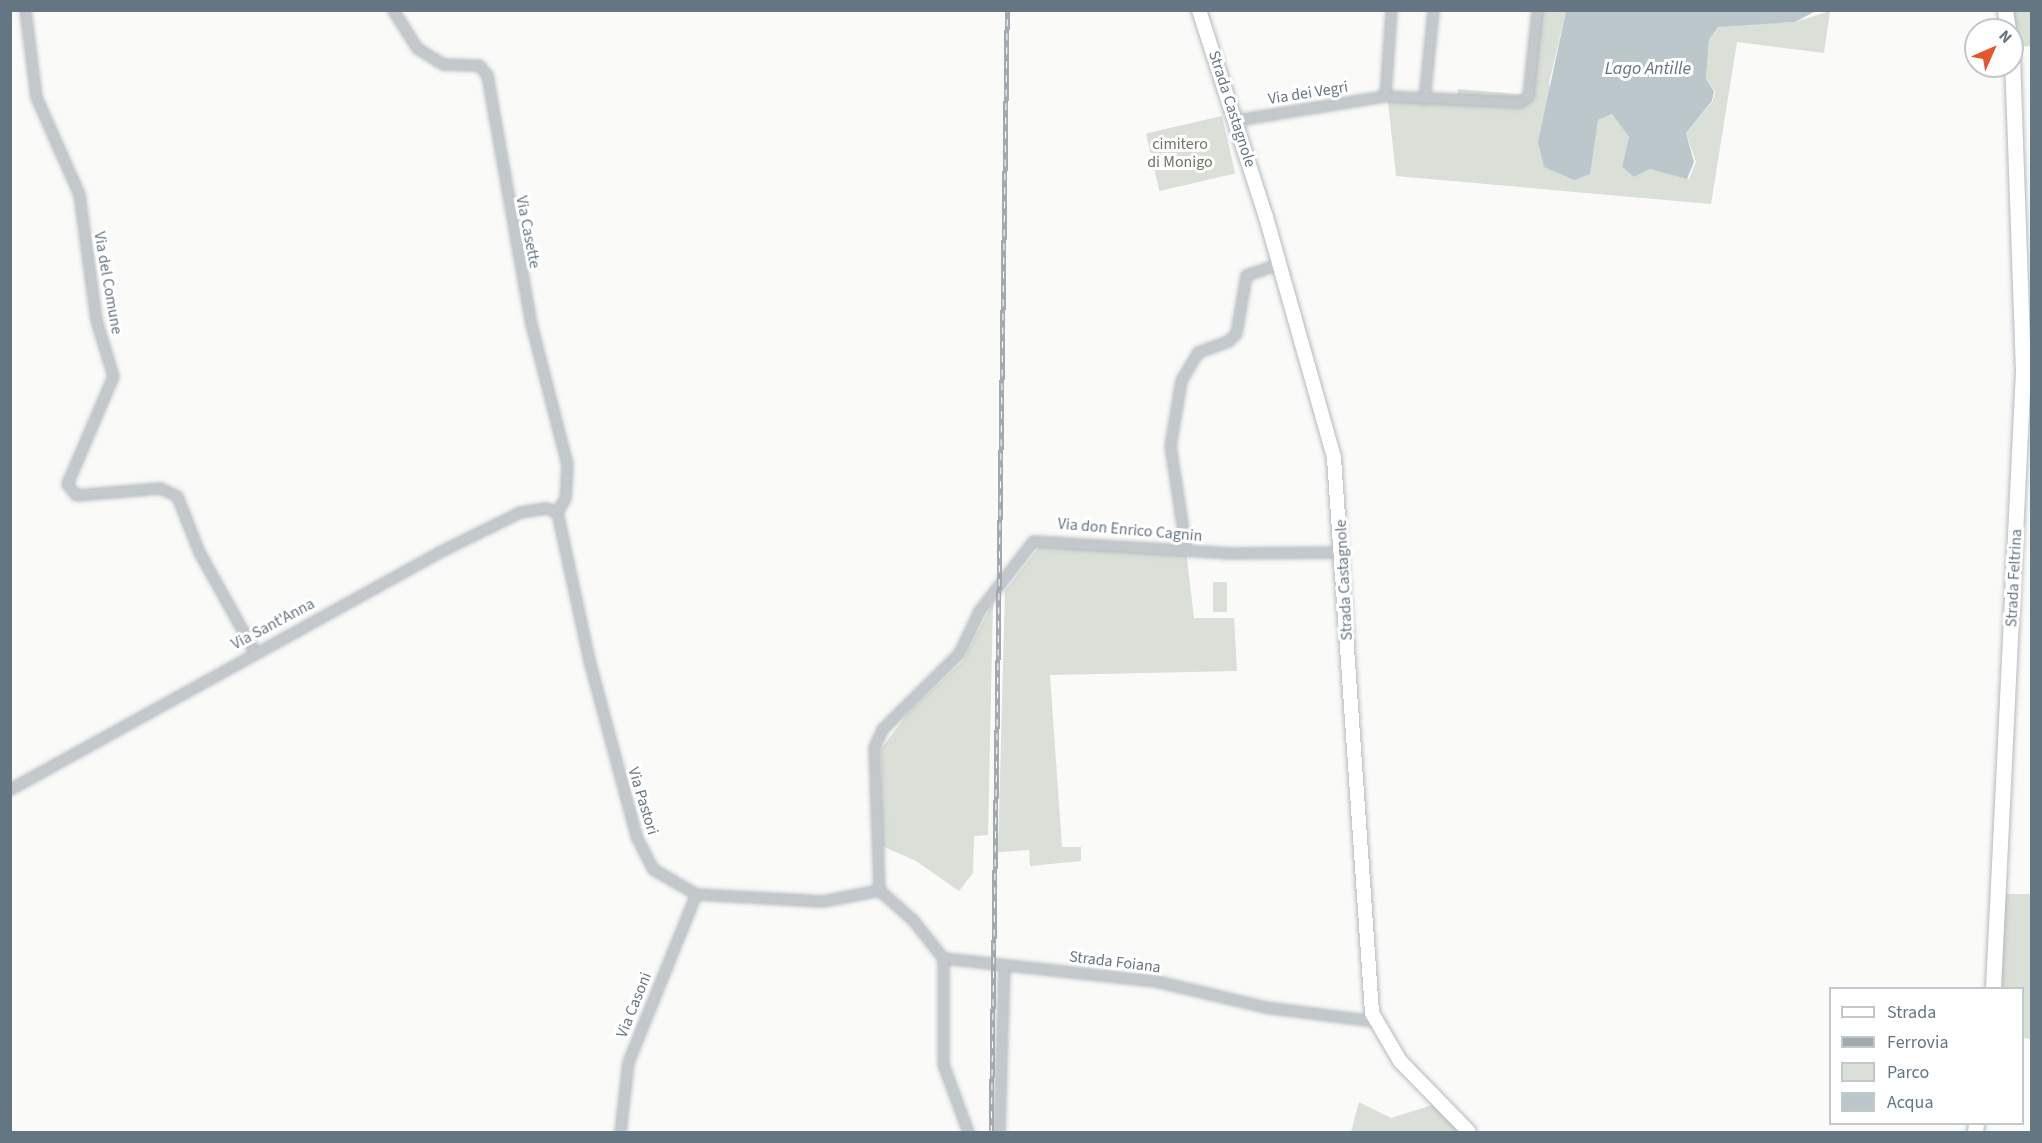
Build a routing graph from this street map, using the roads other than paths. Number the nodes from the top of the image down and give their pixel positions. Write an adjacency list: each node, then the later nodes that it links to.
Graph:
1 (25, 10): 16 (street, Via del Comune)
2 (393, 10): 13 (street, Via Casette)
3 (1199, 10): 10 (main road, Strada Castagnole)
4 (1391, 10): 8 (street)
5 (1433, 10): 9 (street)
6 (1537, 10): 9 (street, Via dei Vegri)
7 (2013, 78): 12 (main road, Strada Feltrina)
8 (1385, 96): 9 (street, Via dei Vegri); 10 (street, Via dei Vegri)
9 (1424, 99)
10 (1236, 120): 11 (main road, Strada Castagnole)
11 (1280, 263): 14 (street); 15 (main road, Strada Castagnole)
12 (2027, 371): 22 (main road, Strada Feltrina)
13 (557, 512): 16 (street, Via Sant'Anna); 19 (street, Via Pastori)
14 (1186, 550): 15 (street, Via don Enrico Cagnin); 18 (street, Via don Enrico Cagnin)
15 (1343, 552): 23 (main road, Strada Castagnole)
16 (254, 651): 17 (street, Via Sant'Anna)
17 (10, 789)
18 (879, 890): 19 (street, Via Pastori); 20 (street)
19 (696, 894): 24 (street, Via Casoni)
20 (943, 958): 21 (street, Strada Foiana); 25 (street)
21 (1004, 965): 23 (street, Strada Foiana); 26 (street)
22 (1993, 987)
23 (1375, 1021): 27 (main road, Strada Castagnole)
24 (620, 1132)
25 (968, 1132)
26 (999, 1132)
27 (1469, 1132)

